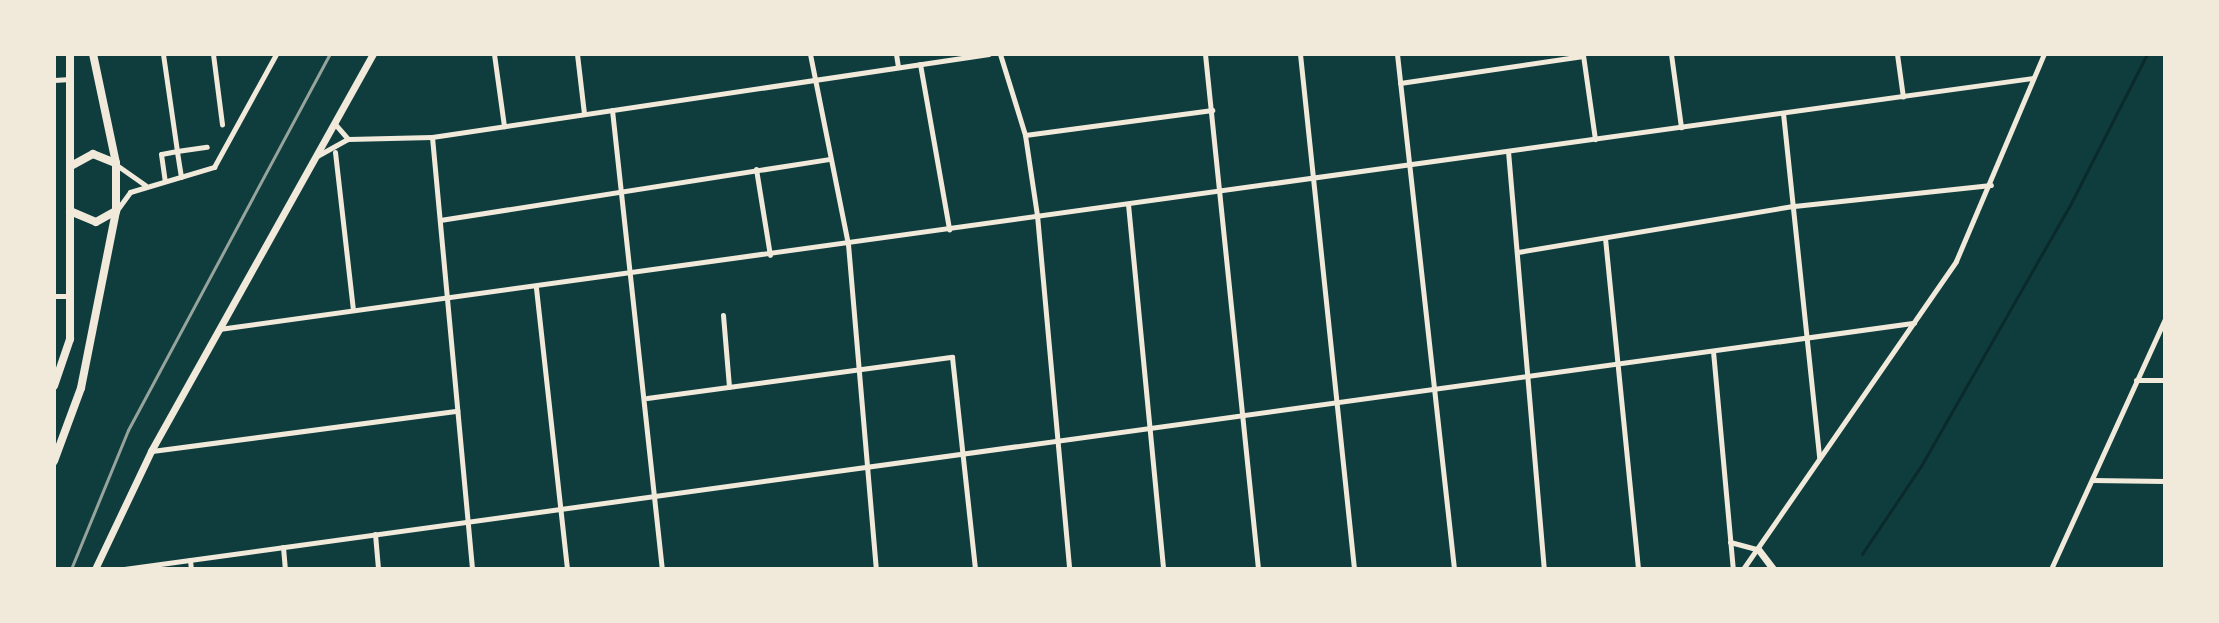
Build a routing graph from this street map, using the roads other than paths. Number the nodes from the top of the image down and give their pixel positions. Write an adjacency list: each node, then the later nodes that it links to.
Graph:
1 (70, 54): 23 (main road)
2 (93, 54): 46 (main road)
3 (163, 54): 41 (street)
4 (213, 54): 32 (street)
5 (276, 54): 50 (street)
6 (373, 54): 33 (street)
7 (494, 54): 34 (street)
8 (577, 54): 31 (street)
9 (810, 54): 25 (street)
10 (896, 54): 21 (street)
11 (989, 54): 20 (street)
12 (1000, 54): 36 (street)
13 (1205, 54): 29 (street)
14 (1300, 54): 51 (street)
15 (1397, 54): 26 (street)
16 (1671, 54): 35 (street)
17 (1897, 54): 27 (street)
18 (2044, 54): 22 (street)
19 (1583, 55): 26 (street); 39 (street)
20 (920, 64): 21 (street); 63 (street)
21 (898, 67): 25 (street)
22 (2032, 78): 27 (street); 54 (street)
23 (70, 79): 24 (street); 48 (main road)
24 (54, 80)
25 (814, 81): 28 (street); 45 (street)
26 (1400, 83): 47 (street)
27 (1903, 97): 30 (street)
28 (612, 110): 31 (street); 55 (street)
29 (1212, 110): 36 (street); 56 (street)
30 (1783, 113): 35 (street); 58 (street)
31 (584, 114): 34 (street)
32 (222, 124)
33 (335, 124): 38 (street); 44 (street)
34 (504, 126): 37 (street)
35 (1681, 127): 39 (street)
36 (1025, 135): 61 (street)
37 (432, 137): 38 (street); 62 (street)
38 (348, 139): 43 (street)
39 (1595, 139): 42 (street)
40 (207, 147): 41 (street)
41 (177, 151): 50 (street); 52 (street)
42 (1508, 151): 47 (street); 66 (street)
43 (335, 152): 44 (street); 73 (street)
44 (317, 156): 77 (street)
45 (830, 159): 49 (street); 65 (street)
46 (116, 163): 48 (main road); 53 (street); 60 (main road)
47 (1409, 165): 51 (street); 87 (street)
48 (71, 166): 59 (main road)
49 (756, 169): 55 (street); 67 (street)
50 (181, 177): 52 (street)
51 (1314, 178): 56 (street); 89 (street)
52 (165, 181): 53 (street)
53 (146, 185): 60 (street)
54 (1992, 185): 58 (street); 76 (street)
55 (624, 188): 62 (street); 68 (street)
56 (1222, 191): 57 (street); 91 (street)
57 (1128, 204): 61 (street); 92 (street)
58 (1794, 206): 64 (street); 78 (street)
59 (70, 211): 60 (main road); 71 (main road)
60 (116, 211): 97 (main road)
61 (1037, 215): 63 (street); 93 (street)
62 (440, 220): 72 (street)
63 (949, 229): 65 (street)
64 (1605, 238): 66 (street); 80 (street)
65 (848, 244): 67 (street); 81 (street)
66 (1518, 252): 82 (street)
67 (770, 255): 68 (street)
68 (634, 274): 69 (street); 88 (street)
69 (536, 287): 72 (street); 102 (street)
70 (54, 296): 71 (street)
71 (71, 296): 85 (main road)
72 (447, 298): 73 (street); 90 (street)
73 (353, 310): 77 (street)
74 (723, 315): 86 (street)
75 (2165, 319): 83 (street)
76 (1914, 323): 78 (street); 96 (street)
77 (218, 329): 94 (street)
78 (1805, 338): 79 (street); 96 (street)
79 (1713, 351): 80 (street); 105 (street)
80 (1618, 363): 82 (street); 125 (street)
81 (855, 371): 86 (street); 95 (street); 98 (street)
82 (1530, 376): 87 (street); 124 (street)
83 (2136, 380): 84 (street); 99 (street)
84 (2165, 380)
85 (54, 386)
86 (729, 387): 88 (street)
87 (1430, 390): 89 (street); 123 (street)
88 (647, 398): 101 (street)
89 (1337, 402): 91 (street); 122 (street)
90 (457, 411): 94 (street); 103 (street)
91 (1245, 415): 92 (street); 121 (street)
92 (1150, 427): 93 (street); 120 (street)
93 (1056, 441): 95 (street); 119 (street)
94 (151, 451): 109 (street)
95 (962, 453): 98 (street); 118 (street)
96 (1819, 459): 107 (street)
97 (54, 461)
98 (863, 469): 101 (street); 117 (street)
99 (2092, 480): 100 (street); 129 (street)
100 (2165, 481)
101 (655, 496): 102 (street); 116 (street)
102 (561, 509): 103 (street); 115 (street)
103 (468, 521): 104 (street); 114 (street)
104 (375, 534): 106 (street); 113 (street)
105 (1730, 542): 107 (street); 126 (street)
106 (283, 547): 108 (street); 112 (street)
107 (1758, 549): 127 (street); 128 (street)
108 (190, 560): 110 (street); 111 (street)
109 (95, 569)
110 (124, 569)
111 (191, 569)
112 (285, 569)
113 (378, 569)
114 (472, 569)
115 (567, 569)
116 (662, 569)
117 (876, 569)
118 (975, 569)
119 (1069, 569)
120 (1163, 569)
121 (1258, 569)
122 (1354, 569)
123 (1454, 569)
124 (1544, 569)
125 (1638, 569)
126 (1733, 569)
127 (1743, 569)
128 (1773, 569)
129 (2051, 569)

